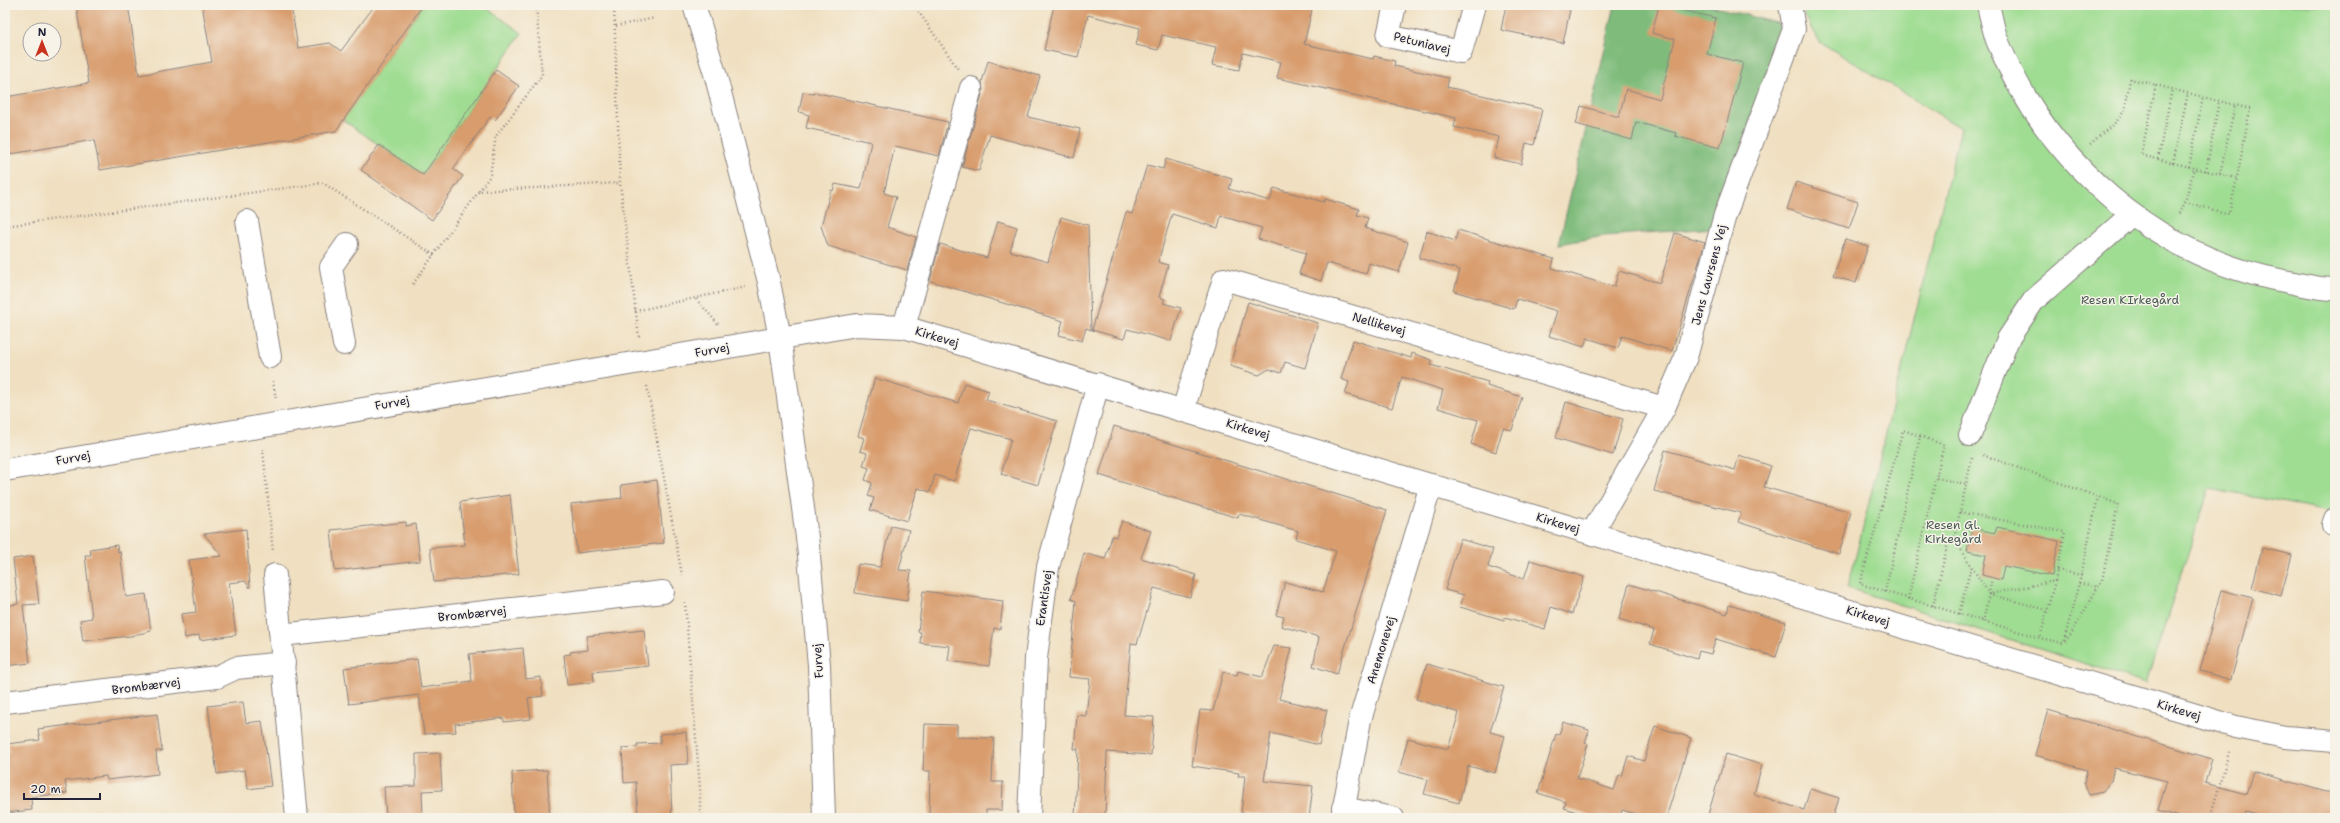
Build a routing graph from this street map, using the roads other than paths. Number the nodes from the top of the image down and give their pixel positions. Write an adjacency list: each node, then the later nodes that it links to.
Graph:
1 (694, 5): 12 (street, Furvej)
2 (1395, 5): 3 (street, Petuniavej)
3 (1474, 5)
4 (1790, 5): 16 (street, Jens Laursens Vej)
5 (1988, 5): 7 (street)
6 (971, 88): 11 (street)
7 (2131, 215): 10 (street); 18 (street)
8 (247, 221): 14 (street)
9 (347, 244): 13 (street)
10 (2335, 288)
11 (904, 327): 12 (street, Kirkevej); 15 (street, Kirkevej)
12 (780, 338): 19 (street, Furvej); 30 (street, Furvej)
13 (344, 344)
14 (270, 357)
15 (1098, 384): 17 (street, Kirkevej); 31 (street, Erantisvej)
16 (1664, 408): 17 (street, Nellikevej); 21 (street, Jens Laursens Vej)
17 (1183, 410): 20 (street, Kirkevej)
18 (1972, 443)
19 (5, 470)
20 (1432, 485): 21 (street, Kirkevej); 28 (street, Anemonevej)
21 (1592, 533): 27 (street, Kirkevej)
22 (275, 575): 24 (street)
23 (663, 592): 24 (street, Brombærvej)
24 (281, 635): 25 (street)
25 (284, 663): 26 (street, Brombærvej); 29 (street)
26 (5, 702)
27 (2335, 741)
28 (1342, 813): 32 (street)
29 (297, 818)
30 (824, 818)
31 (1029, 818)
32 (1393, 818)

